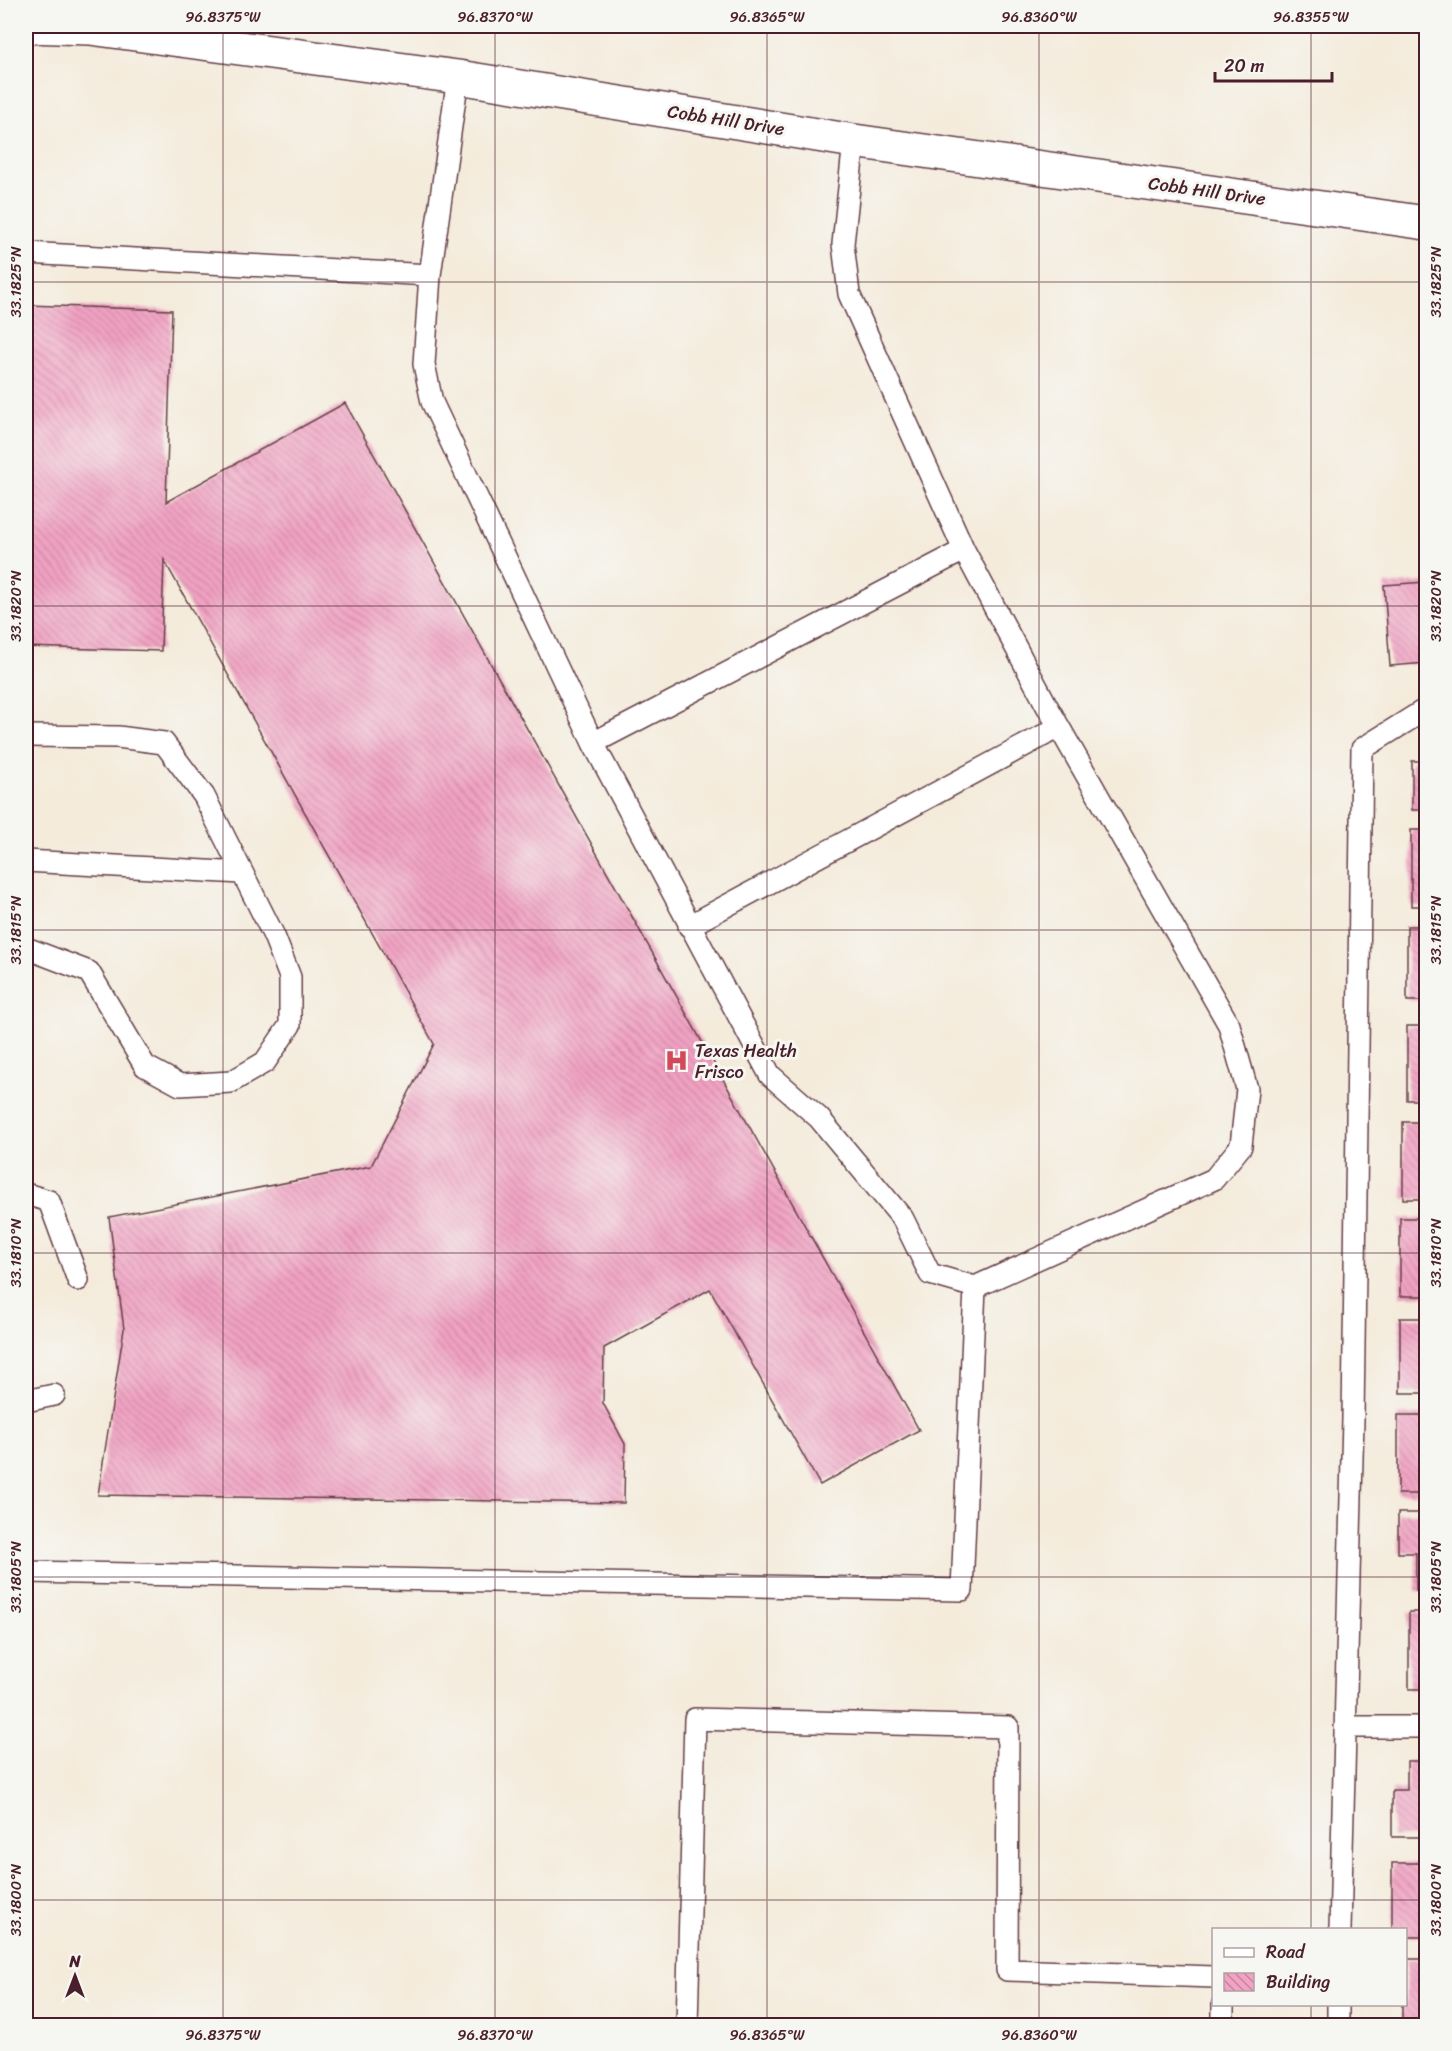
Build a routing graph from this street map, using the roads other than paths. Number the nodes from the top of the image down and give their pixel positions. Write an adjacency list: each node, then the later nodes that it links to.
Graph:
1 (26, 26): 2 (street, Cobb Hill Drive)
2 (458, 77): 3 (street, Cobb Hill Drive); 6 (lane)
3 (854, 141): 4 (street, Cobb Hill Drive); 7 (lane)
4 (1426, 223)
5 (26, 253): 6 (lane)
6 (430, 275): 11 (lane)
7 (964, 550): 9 (lane); 11 (lane)
8 (1426, 709): 22 (lane)
9 (1059, 727): 14 (lane); 18 (lane)
10 (26, 736): 13 (lane)
11 (593, 743): 14 (lane)
12 (26, 861): 13 (lane)
13 (242, 873): 15 (lane)
14 (688, 926): 18 (lane)
15 (26, 948)
16 (26, 1194): 17 (lane)
17 (78, 1280)
18 (975, 1287): 21 (lane)
19 (54, 1395): 20 (lane)
20 (26, 1401)
21 (26, 1572)
22 (1345, 1727): 23 (lane); 24 (lane)
23 (1426, 1727)
24 (1340, 1928)
25 (1212, 1977): 28 (lane)
26 (1223, 2006): 29 (lane)
27 (1338, 2006): 30 (lane)
28 (687, 2025)
29 (1223, 2025)
30 (1338, 2025)

